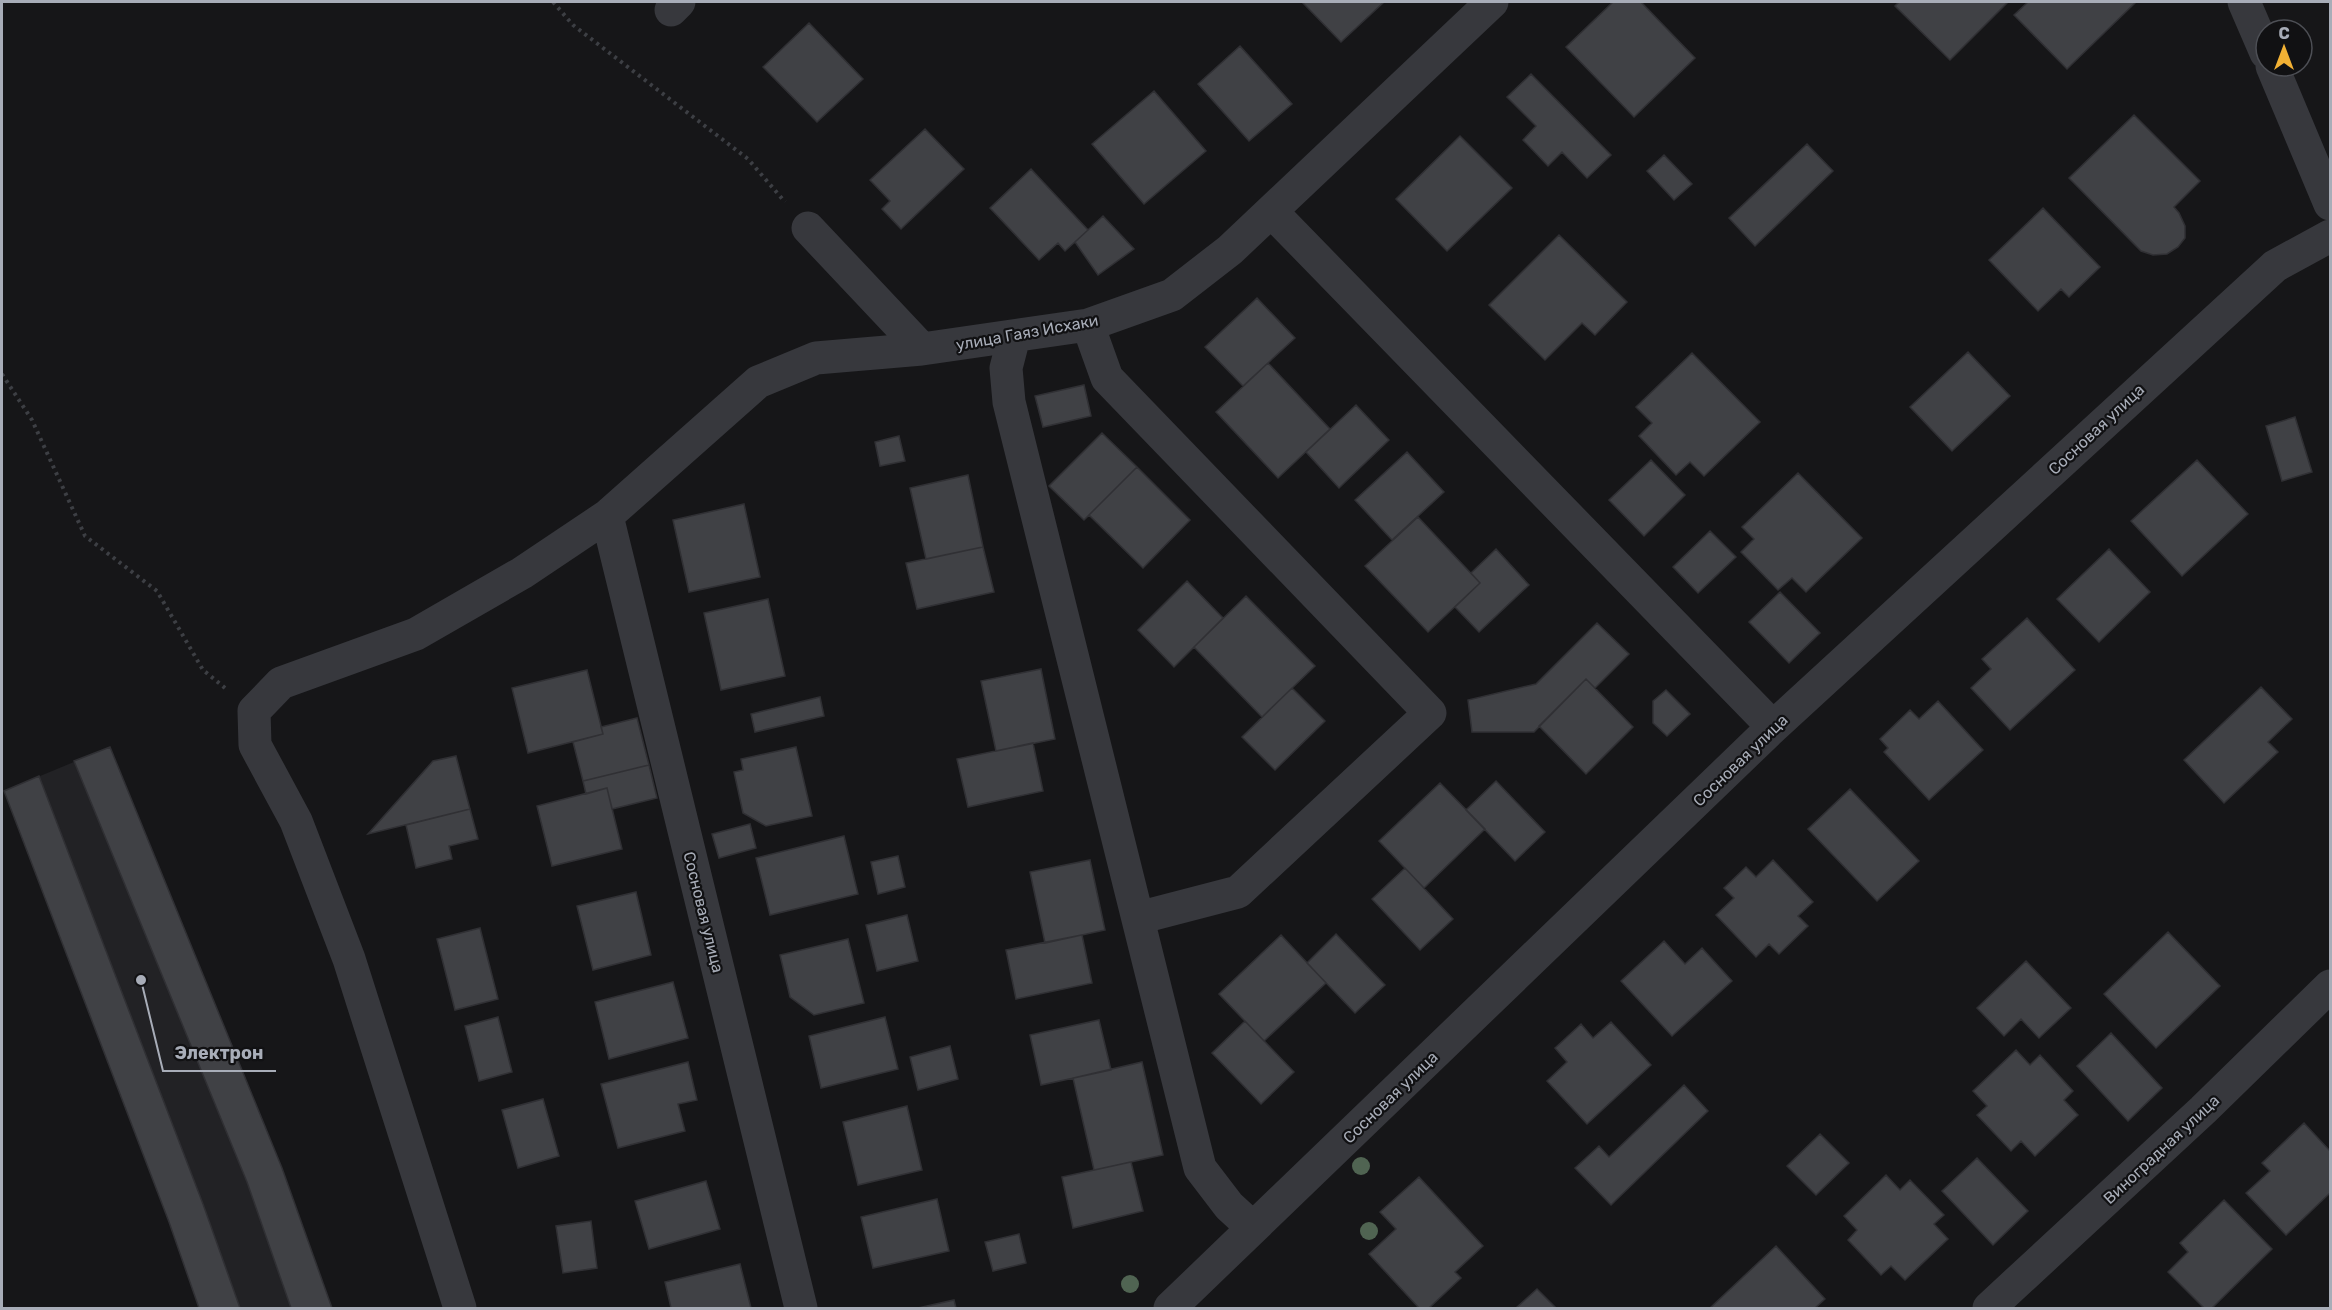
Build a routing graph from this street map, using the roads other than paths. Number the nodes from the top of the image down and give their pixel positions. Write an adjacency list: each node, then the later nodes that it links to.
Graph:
1 (1492, 2): 6 (street, улица Гаяз Исхаки)
2 (2244, 2): 3 (street)
3 (2254, 25)
4 (2277, 78): 5 (street)
5 (2331, 204)
6 (1271, 211): 9 (street, улица Гаяз Исхаки); 13 (street)
7 (808, 228): 11 (street)
8 (2331, 236): 13 (street, Сосновая улица)
9 (1088, 325): 10 (street, улица Гаяз Исхаки); 14 (street)
10 (1014, 337): 11 (street, улица Гаяз Исхаки); 14 (street)
11 (922, 349): 12 (street, улица Гаяз Исхаки)
12 (607, 516): 17 (street, улица Гаяз Исхаки); 18 (street, Сосновая улица)
13 (1773, 727): 16 (street, Сосновая улица)
14 (1138, 918): 16 (street)
15 (2331, 986): 20 (street, Виноградная улица)
16 (1253, 1228): 19 (street, Сосновая улица)
17 (460, 1308)
18 (801, 1308)
19 (1170, 1308)
20 (1989, 1308)

